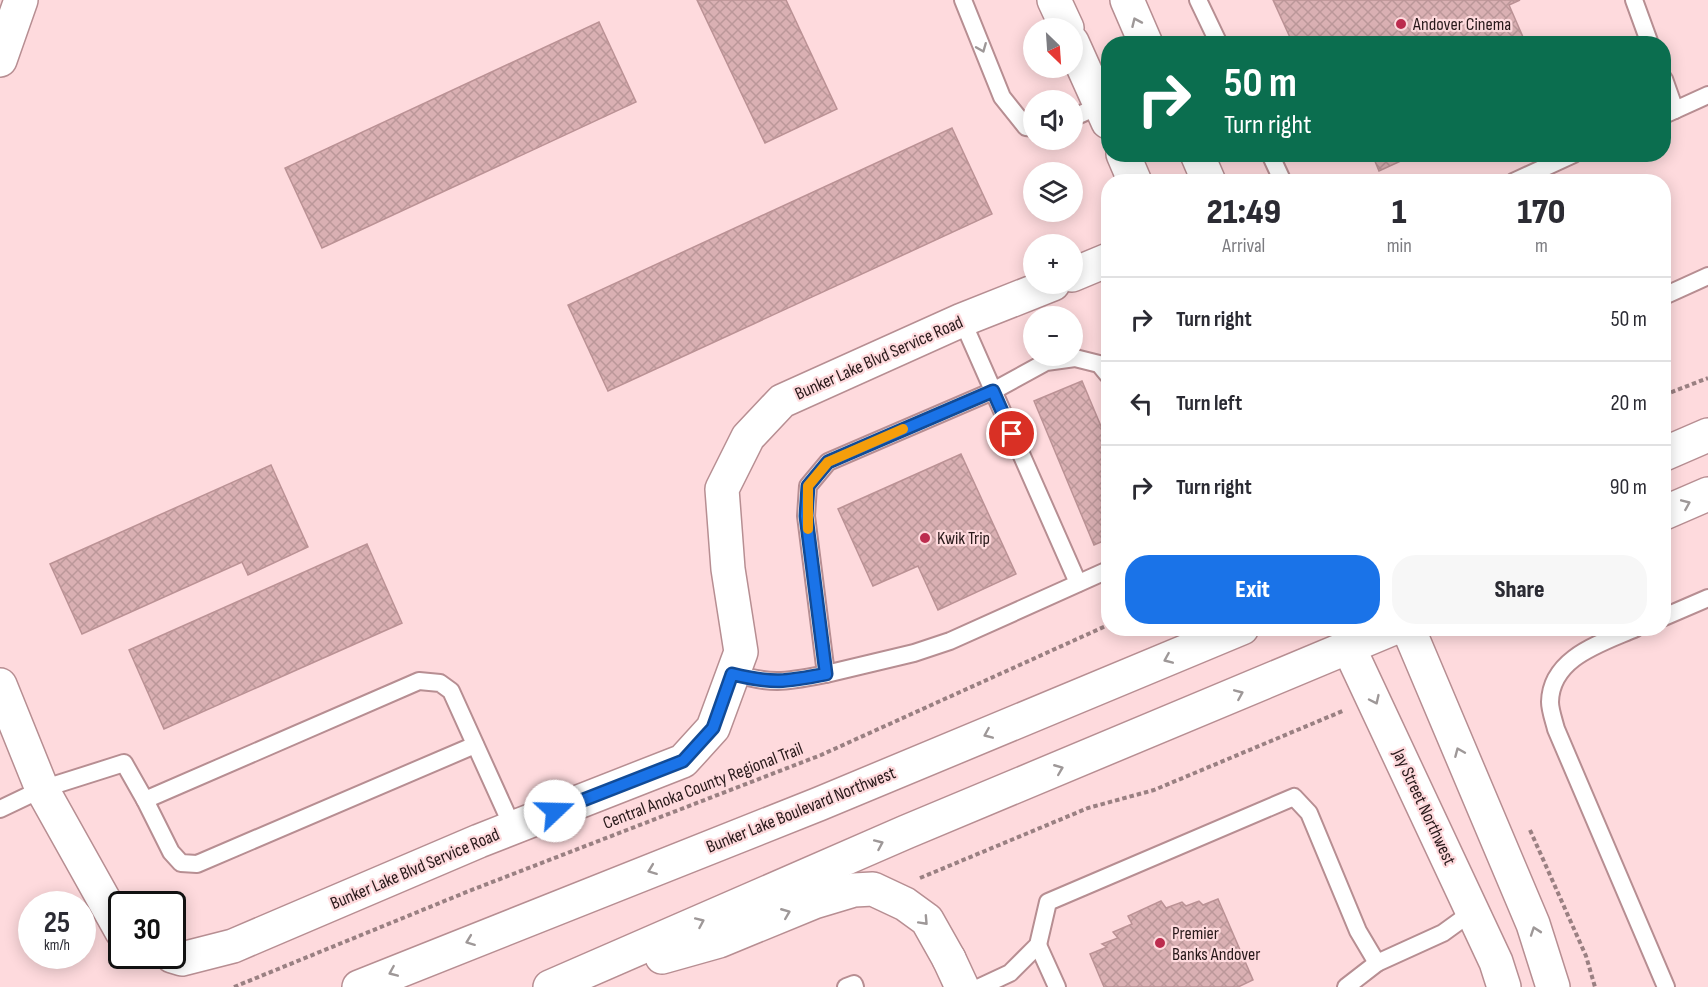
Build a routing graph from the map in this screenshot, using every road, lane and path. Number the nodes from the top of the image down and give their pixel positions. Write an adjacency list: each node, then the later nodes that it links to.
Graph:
1 (21, 0): 11 (street)
2 (963, 0): 16 (lane, one-way to 16)
3 (1054, 0): 7 (street)
4 (1127, 0): 8 (street, one-way to 4)
5 (1198, 0): 9 (lane)
6 (1634, 0): 10 (lane)
7 (1062, 18)
8 (1143, 36)
9 (1215, 36)
10 (1647, 36)
11 (0, 60)
12 (1083, 78): 15 (street)
13 (1708, 95): 14 (lane)
14 (1671, 111)
15 (1094, 115)
16 (1023, 123)
17 (1557, 162): 18 (lane)
18 (1530, 174)
19 (1101, 263): 20 (street)
20 (1083, 270)
21 (1708, 276): 22 (lane)
22 (1671, 293)
23 (1028, 294): 24 (street, Bunker Lake Blvd Service Road)
24 (962, 320): 27 (lane); 42 (street, Bunker Lake Blvd Service Road)
25 (1101, 366): 27 (lane)
26 (1708, 378): 28 (path)
27 (993, 391): 34 (lane); 43 (lane)
28 (1671, 392)
29 (1708, 435): 30 (street)
30 (1671, 451)
31 (1708, 494): 32 (street, one-way to 31)
32 (1671, 510)
33 (1101, 573): 34 (lane)
34 (1078, 583): 43 (lane)
35 (1708, 598): 36 (lane)
36 (1671, 614)
37 (1101, 628): 59 (path, Central Anoka County Regional Trail)
38 (1223, 636): 60 (street, Bunker Lake Boulevard Northwest, one-way to 60)
39 (1411, 636): 68 (street, one-way to 39)
40 (1618, 636): 69 (lane)
41 (1345, 638): 53 (street, Jay Street Northwest, one-way to 53); 57 (street, one-way to 41)
42 (732, 674): 43 (lane); 50 (street, Bunker Lake Blvd Service Road)
43 (826, 674)
44 (0, 685): 47 (street)
45 (1344, 711): 51 (path)
46 (476, 745): 48 (lane); 48 (lane); 50 (lane)
47 (42, 789): 48 (lane); 49 (lane); 52 (street)
48 (146, 800)
49 (0, 809)
50 (513, 828): 55 (street, Bunker Lake Blvd Service Road)
51 (912, 880)
52 (108, 907)
53 (1472, 912): 56 (lane); 67 (street, Jay Street Northwest)
54 (1038, 945): 56 (lane); 64 (lane); 65 (lane)
55 (186, 958)
56 (1377, 963): 66 (lane)
57 (590, 970): 58 (street, one-way to 58); 61 (street)
58 (955, 973)
59 (234, 987)
60 (359, 987)
61 (550, 987)
62 (846, 987): 63 (lane)
63 (855, 987)
64 (980, 987)
65 (1057, 987)
66 (1346, 987)
67 (1504, 987)
68 (1553, 987)
69 (1666, 987)

